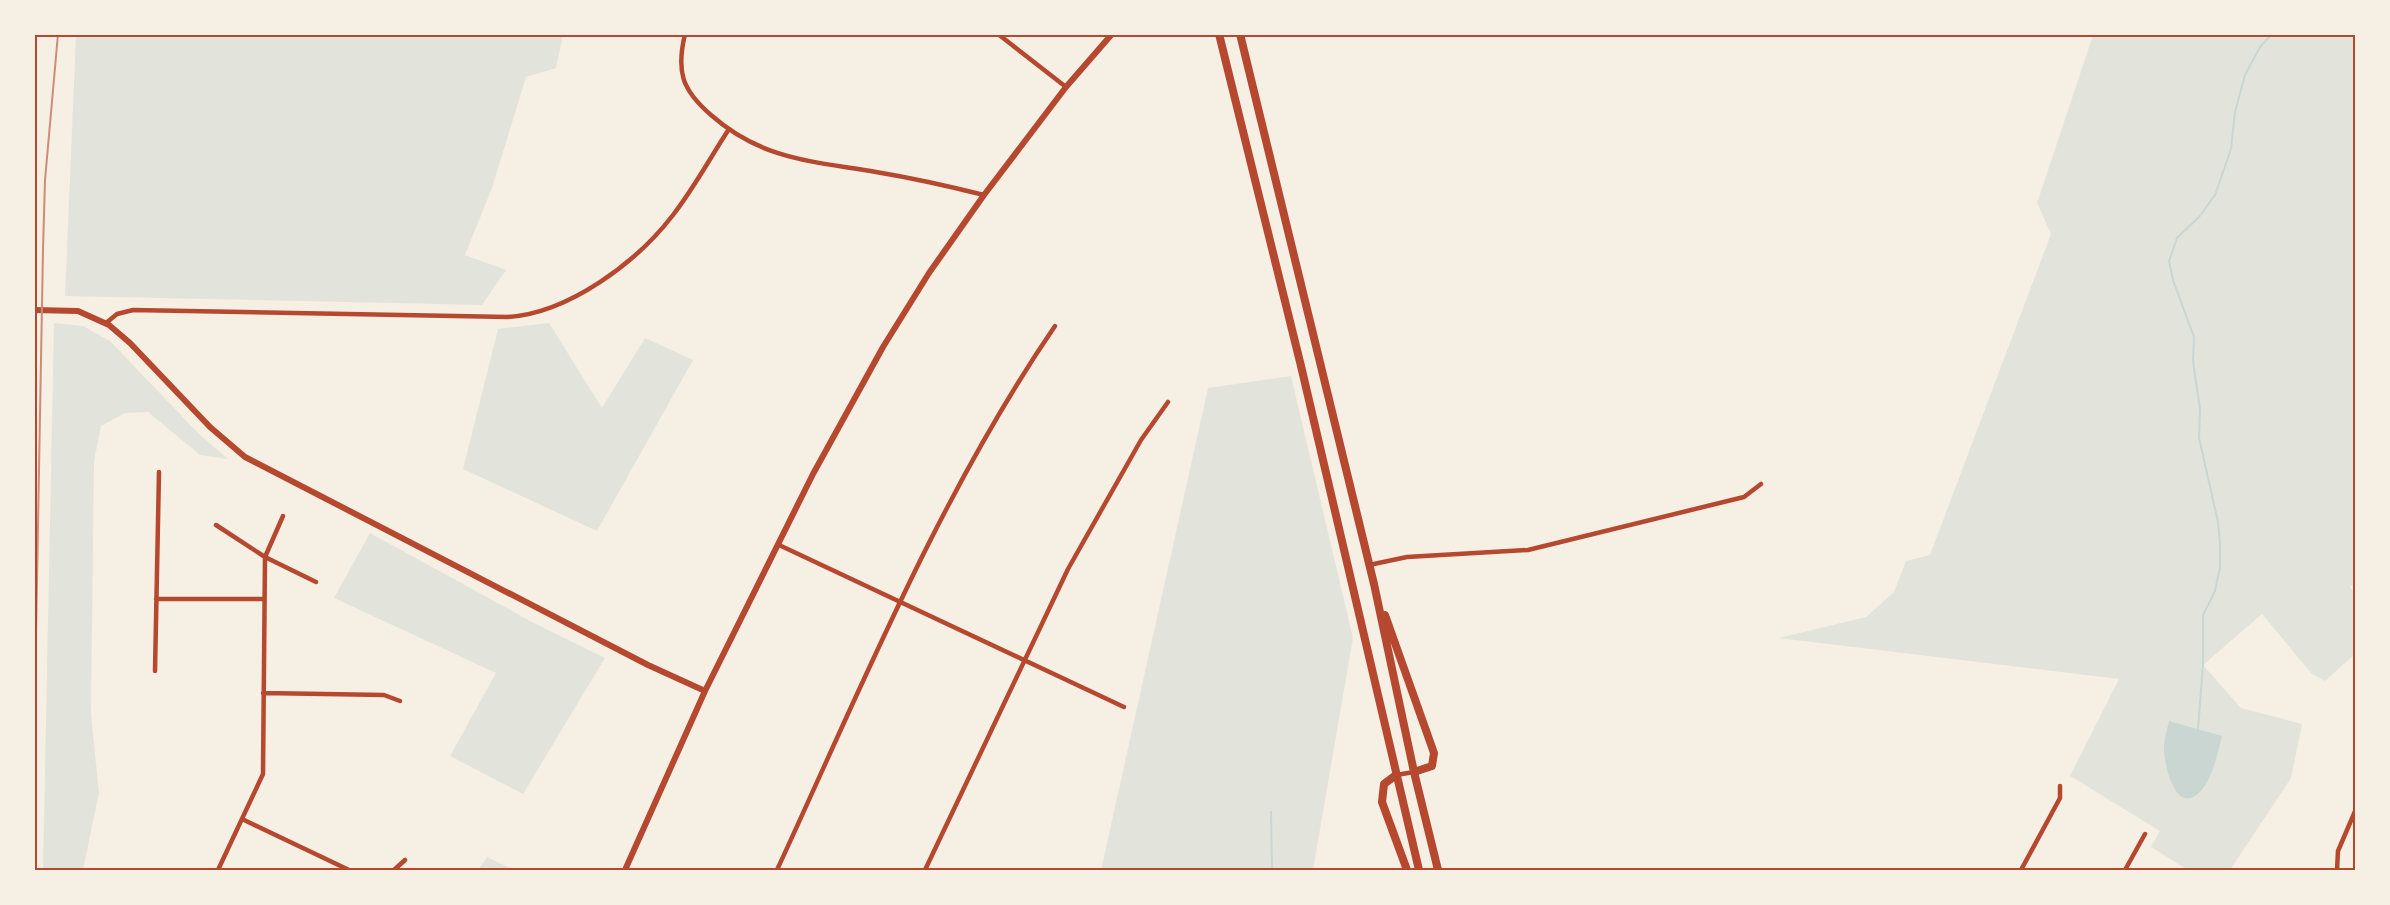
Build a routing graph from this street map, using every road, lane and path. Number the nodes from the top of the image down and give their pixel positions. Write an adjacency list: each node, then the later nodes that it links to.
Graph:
1 (685, 34): 7 (street)
2 (998, 34): 6 (street)
3 (1112, 34): 6 (street)
4 (1220, 34): 32 (main road)
5 (1240, 34): 19 (main road)
6 (1066, 87): 8 (street)
7 (729, 129): 8 (street); 10 (street)
8 (984, 195): 17 (street)
9 (34, 310): 10 (street)
10 (106, 323): 27 (street)
11 (1055, 326): 24 (street)
12 (1168, 402): 25 (street)
13 (159, 472): 22 (street)
14 (1761, 484): 19 (street)
15 (284, 516): 18 (street)
16 (216, 525): 18 (street)
17 (779, 545): 24 (street); 27 (street)
18 (265, 557): 20 (street); 23 (street)
19 (1369, 565): 21 (main road)
20 (316, 582)
21 (1374, 584): 31 (main road); 31 (main road)
22 (156, 599): 23 (street); 26 (street)
23 (264, 599): 28 (street)
24 (900, 602): 25 (street); 42 (street)
25 (1024, 660): 30 (street); 43 (street)
26 (155, 671)
27 (705, 692): 41 (street)
28 (263, 693): 29 (street); 35 (street)
29 (400, 701)
30 (1124, 707)
31 (1414, 771): 32 (street); 46 (main road)
32 (1396, 775): 44 (main road); 45 (main road)
33 (2060, 786): 47 (street)
34 (2355, 809): 49 (street)
35 (242, 819): 38 (street); 39 (street)
36 (2145, 834): 48 (street)
37 (405, 860): 40 (street)
38 (218, 870)
39 (349, 870)
40 (394, 870)
41 (626, 870)
42 (777, 870)
43 (925, 870)
44 (1407, 870)
45 (1419, 870)
46 (1438, 870)
47 (2021, 870)
48 (2125, 870)
49 (2337, 870)

